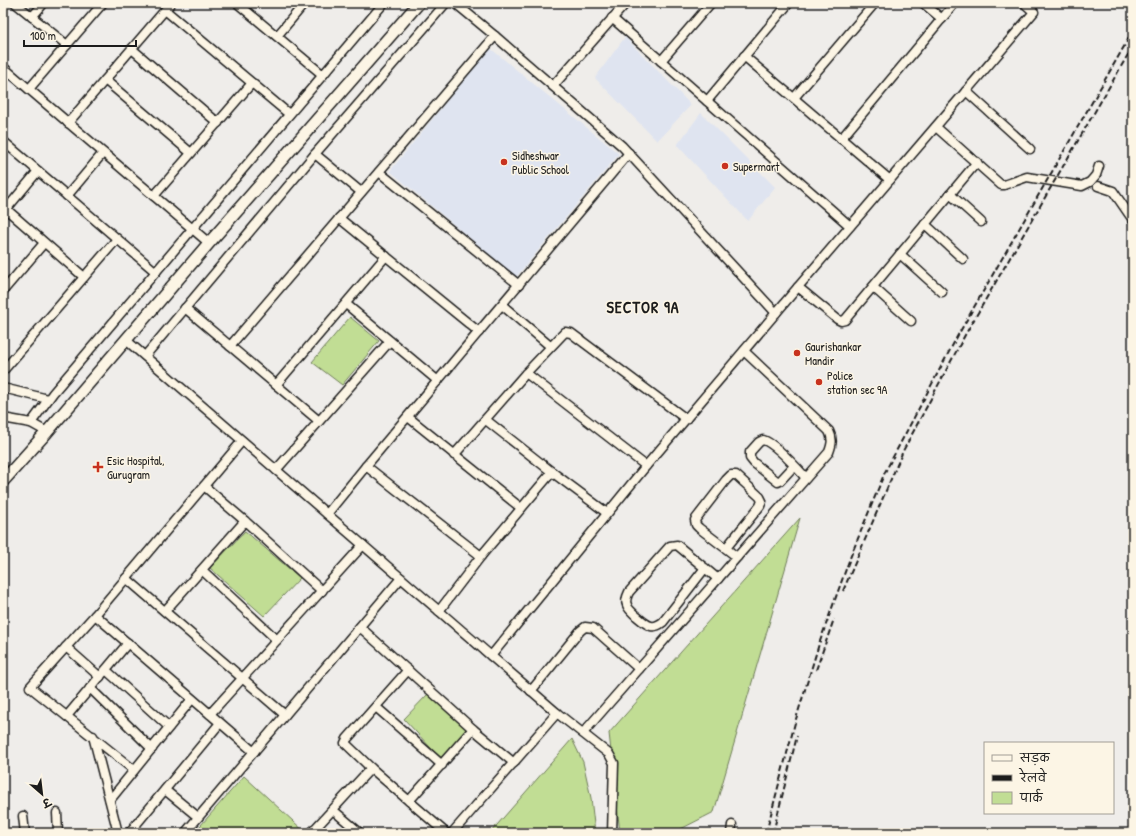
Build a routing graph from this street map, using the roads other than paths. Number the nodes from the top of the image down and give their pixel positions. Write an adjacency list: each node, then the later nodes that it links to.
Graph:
1 (15, 3): 19 (street)
2 (44, 3): 19 (street)
3 (103, 3): 24 (street)
4 (171, 3): 18 (street)
5 (237, 3): 22 (street)
6 (305, 3): 22 (street)
7 (384, 3): 29 (street)
8 (419, 3): 67 (street)
9 (446, 3): 47 (street)
10 (455, 3): 23 (street)
11 (626, 3): 20 (street)
12 (711, 3): 27 (street)
13 (789, 3): 26 (street)
14 (875, 3): 35 (street)
15 (924, 3): 21 (street)
16 (955, 3): 21 (street)
17 (1024, 3): 34 (street)
18 (165, 10): 25 (street); 31 (street)
19 (32, 17): 24 (street)
20 (612, 18): 27 (street); 32 (street)
21 (942, 19): 41 (street)
22 (277, 36): 29 (street)
23 (495, 36): 32 (street); 51 (street)
24 (66, 45): 33 (street)
25 (132, 49): 30 (street); 38 (street)
26 (744, 56): 35 (street); 36 (street)
27 (661, 61): 36 (street)
28 (3, 67): 33 (street)
29 (323, 75): 37 (street)
30 (105, 80): 39 (street); 45 (street)
31 (252, 83): 37 (street); 38 (street)
32 (553, 86): 46 (street)
33 (29, 89): 39 (street)
34 (966, 91): 40 (street); 43 (street)
35 (794, 98): 41 (street)
36 (707, 101): 63 (street)
37 (289, 114): 64 (street)
38 (218, 122): 45 (street)
39 (68, 123): 44 (street)
40 (936, 127): 48 (street); 52 (street)
41 (841, 139): 52 (street)
42 (3, 141): 50 (street)
43 (1030, 149)
44 (103, 153): 56 (street); 57 (street)
45 (191, 153): 57 (street)
46 (629, 153): 73 (street); 81 (street)
47 (315, 154): 54 (street); 80 (street)
48 (977, 162): 49 (street); 55 (street)
49 (1099, 166)
50 (38, 171): 56 (street); 58 (street)
51 (379, 172): 54 (street); 73 (street)
52 (890, 180): 63 (street)
53 (1102, 187): 60 (street)
54 (361, 192): 59 (street)
55 (950, 194): 61 (street); 62 (street)
56 (67, 196): 65 (street)
57 (154, 196): 64 (street)
58 (5, 211): 66 (street)
59 (339, 218): 69 (street); 86 (street)
60 (1133, 220)
61 (981, 222)
62 (925, 224): 68 (street); 70 (street)
63 (850, 226): 74 (street)
64 (192, 229): 67 (street); 71 (street)
65 (117, 239): 71 (street); 72 (street)
66 (44, 243): 72 (street); 76 (street)
67 (209, 243): 84 (street)
68 (900, 254): 75 (street); 77 (street)
69 (386, 256): 78 (street); 83 (street)
70 (963, 259)
71 (156, 272): 95 (street)
72 (84, 277): 90 (street)
73 (519, 285): 79 (street)
74 (798, 287): 75 (street); 81 (street)
75 (873, 288): 82 (street)
76 (3, 291)
77 (942, 292)
78 (346, 304): 85 (street); 93 (street)
79 (502, 305): 83 (street); 87 (street)
80 (185, 308): 86 (street); 89 (street)
81 (776, 313): 88 (street)
82 (911, 321)
83 (479, 332): 92 (street)
84 (126, 340): 89 (street); 102 (street)
85 (390, 341): 92 (street); 100 (street)
86 (230, 346): 93 (street)
87 (550, 346): 91 (street); 98 (street)
88 (744, 351): 98 (street); 110 (street)
89 (144, 356): 103 (street)
90 (3, 371)
91 (526, 373): 99 (street); 106 (street)
92 (438, 380): 96 (street)
93 (276, 385): 100 (street)
94 (3, 388): 95 (street)
95 (48, 399): 101 (street)
96 (408, 417): 104 (street); 105 (street)
97 (3, 418): 101 (street)
98 (686, 419): 106 (street)
99 (486, 420): 104 (street); 109 (street)
100 (319, 421): 108 (street)
101 (31, 423): 102 (street)
102 (48, 432): 111 (street)
103 (242, 441): 108 (street); 112 (street)
104 (454, 455): 113 (street)
105 (366, 466): 115 (street); 119 (street)
106 (646, 466): 114 (street)
107 (794, 466): 107 (street); 110 (street)
108 (276, 470): 115 (street)
109 (552, 472): 113 (street); 114 (street)
110 (806, 478): 120 (street)
111 (3, 482)
112 (204, 486): 116 (street); 123 (street)
113 (521, 508): 119 (street)
114 (607, 513): 134 (street)
115 (327, 514): 117 (street)
116 (245, 521): 122 (street); 126 (street)
117 (363, 545): 124 (street); 126 (street)
118 (726, 548): 118 (street); 120 (street)
119 (481, 556): 128 (street)
120 (737, 557): 125 (street)
121 (705, 568): 121 (street); 125 (street)
122 (202, 570): 127 (street); 131 (street)
123 (126, 578): 127 (street); 129 (street)
124 (401, 578): 128 (street); 130 (street)
125 (718, 578): 135 (street)
126 (322, 591): 131 (street)
127 (165, 611): 139 (street)
128 (439, 611): 134 (street)
129 (95, 615): 132 (street); 133 (street)
130 (360, 627): 137 (street); 146 (street)
131 (277, 640): 139 (street)
132 (128, 643): 136 (street); 142 (street)
133 (66, 647): 138 (street); 147 (street)
134 (491, 656): 141 (street)
135 (638, 669): 141 (street); 151 (street)
136 (106, 670): 138 (street); 149 (street)
137 (408, 670): 143 (street); 150 (street)
138 (100, 677): 140 (street)
139 (243, 678): 145 (street); 146 (street)
140 (90, 688): 147 (street); 153 (street)
141 (531, 690): 144 (street)
142 (192, 699): 145 (street); 149 (street)
143 (376, 707): 156 (street); 157 (street)
144 (558, 713): 151 (street); 155 (street)
145 (210, 714): 148 (street)
146 (285, 715): 154 (street)
147 (67, 716): 152 (street)
148 (220, 723): 154 (street); 159 (street)
149 (169, 727): 153 (street)
150 (473, 729): 155 (street); 156 (street)
151 (583, 733): 175 (street)
152 (93, 736): 158 (street); 160 (street)
153 (152, 749): 158 (street)
154 (254, 752): 165 (street)
155 (514, 763): 174 (street)
156 (442, 765): 161 (street)
157 (370, 768): 161 (street); 162 (street)
158 (134, 770): 160 (street)
159 (164, 790): 165 (street); 169 (street)
160 (110, 800): 168 (street)
161 (409, 801): 173 (street)
162 (333, 810): 171 (street); 172 (street)
163 (57, 813): 167 (street)
164 (22, 816): 166 (street)
165 (198, 818): 170 (street)
166 (25, 833)
167 (58, 833)
168 (118, 833)
169 (129, 833)
170 (185, 833)
171 (311, 833)
172 (360, 833)
173 (446, 833)
174 (452, 833)
175 (612, 833)

